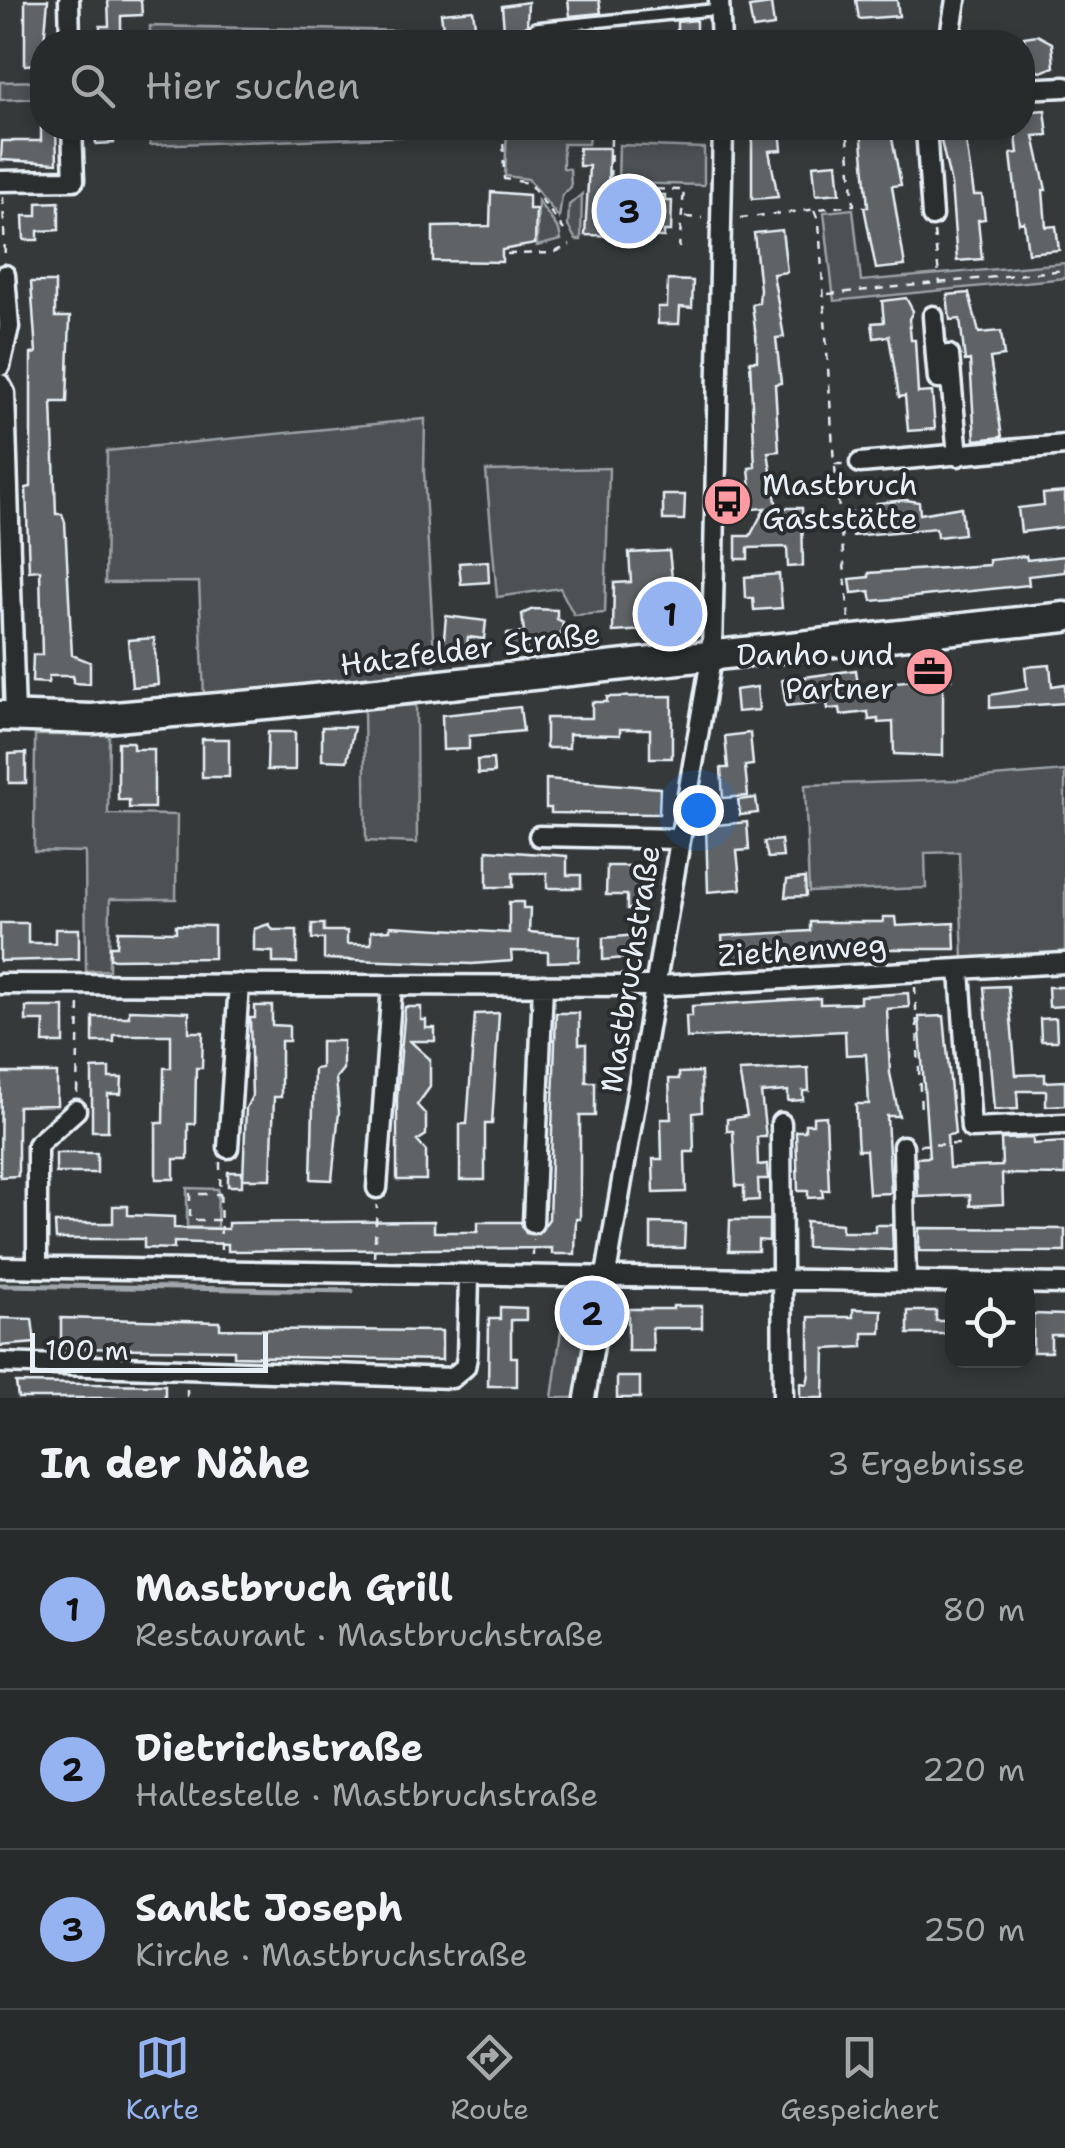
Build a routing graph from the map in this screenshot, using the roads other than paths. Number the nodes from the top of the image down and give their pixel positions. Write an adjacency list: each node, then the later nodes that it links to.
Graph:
1 (69, 0): 5 (street)
2 (956, 0): 7 (street)
3 (720, 4): 4 (lane); 6 (street)
4 (534, 28)
5 (70, 30)
6 (721, 30)
7 (950, 30)
8 (1065, 86): 9 (street)
9 (1035, 88)
10 (72, 140): 13 (street)
11 (722, 140): 24 (street, Mastbruchstraße)
12 (927, 140): 14 (street)
13 (2, 181)
14 (932, 216)
15 (5, 276): 17 (street)
16 (934, 316): 20 (street)
17 (0, 366)
18 (0, 384): 22 (street)
19 (1065, 445): 20 (street)
20 (958, 456): 21 (street)
21 (860, 464)
22 (6, 547): 25 (street)
23 (1065, 616): 24 (street, Hatzfelder Straße)
24 (712, 653): 25 (street, Hatzfelder Straße); 27 (street, Mastbruchstraße)
25 (8, 716)
26 (539, 836): 27 (street)
27 (679, 839): 34 (street, Mastbruchstraße)
28 (1065, 963): 29 (street, Ziethenweg)
29 (960, 971): 34 (street, Ziethenweg); 37 (street)
30 (0, 984): 31 (street, Ziethenweg)
31 (239, 984): 33 (street, Ziethenweg); 39 (street)
32 (543, 985): 33 (street, Ziethenweg); 34 (street, Ziethenweg); 41 (street)
33 (392, 986): 40 (street)
34 (658, 986): 44 (street, Mastbruchstraße)
35 (76, 1110): 43 (street)
36 (781, 1122): 47 (street)
37 (1065, 1124)
38 (903, 1146): 46 (street)
39 (228, 1148)
40 (378, 1188)
41 (533, 1223)
42 (0, 1267): 43 (street)
43 (37, 1268): 45 (street)
44 (605, 1276): 45 (street); 47 (street); 50 (street, Mastbruchstraße)
45 (469, 1277): 49 (street)
46 (906, 1280): 47 (street); 48 (street)
47 (784, 1281): 51 (street)
48 (1065, 1284)
49 (0, 1363)
50 (585, 1398)
51 (783, 1398)

